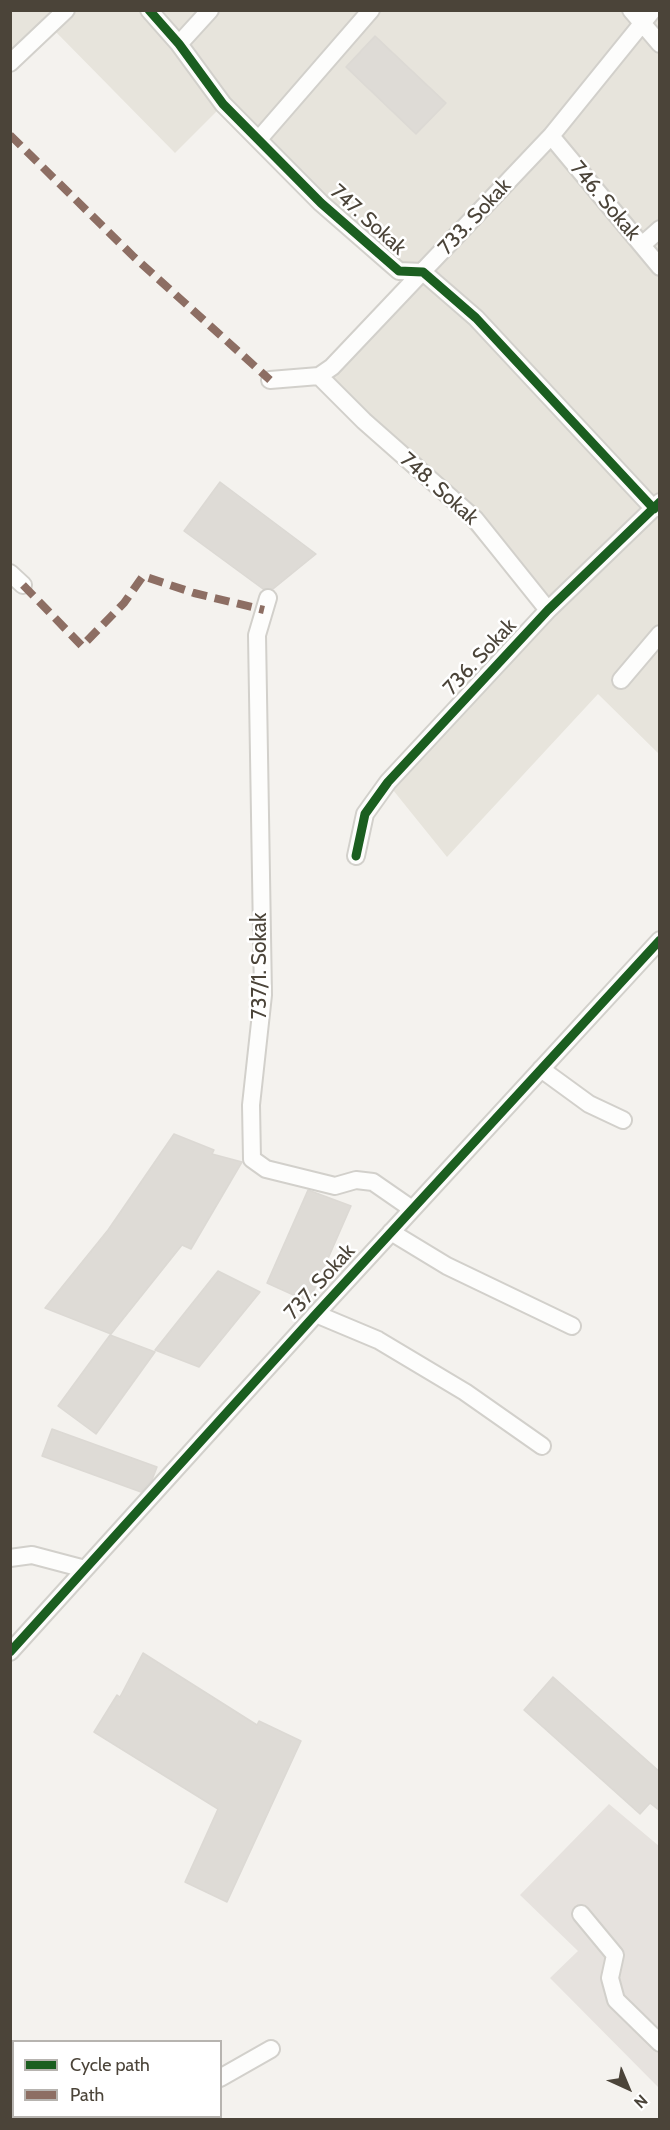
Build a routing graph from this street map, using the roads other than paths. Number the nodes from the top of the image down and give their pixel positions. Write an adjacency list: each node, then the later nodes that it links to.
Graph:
1 (66, 10): 10 (street)
2 (149, 10): 8 (street, 747. Sokak)
3 (210, 10): 8 (street)
4 (371, 10): 12 (street)
5 (631, 10): 7 (street)
6 (653, 10): 7 (street, 733. Sokak)
7 (642, 26): 9 (street); 11 (street, 733. Sokak)
8 (179, 44): 12 (street, 747. Sokak)
9 (660, 44)
10 (10, 63)
11 (551, 136): 14 (street, 746. Sokak); 16 (street, 733. Sokak)
12 (259, 139): 16 (street, 747. Sokak)
13 (660, 229): 14 (street)
14 (642, 245): 15 (street, 746. Sokak)
15 (660, 267)
16 (423, 272): 17 (street, 733. Sokak); 19 (street, 747. Sokak)
17 (319, 376): 18 (street); 23 (street, 748. Sokak)
18 (270, 381)
19 (657, 505): 23 (street, 736. Sokak)
20 (10, 573): 21 (street)
21 (23, 585)
22 (268, 598): 30 (street, 737/1. Sokak)
23 (548, 610): 26 (street, 736. Sokak)
24 (660, 634): 25 (street)
25 (621, 680)
26 (356, 856)
27 (660, 939): 28 (street, 737. Sokak)
28 (541, 1069): 29 (street); 30 (street, 737. Sokak)
29 (623, 1120)
30 (412, 1209): 31 (street, 737. Sokak)
31 (391, 1232): 32 (street, 737. Sokak); 33 (street)
32 (316, 1314): 34 (street); 36 (street, 737. Sokak)
33 (572, 1326)
34 (542, 1446)
35 (10, 1558): 36 (street)
36 (85, 1569): 37 (street, 737. Sokak)
37 (10, 1652)
38 (581, 1914): 39 (street)
39 (660, 2043)
40 (271, 2049): 41 (street)
41 (222, 2077)

